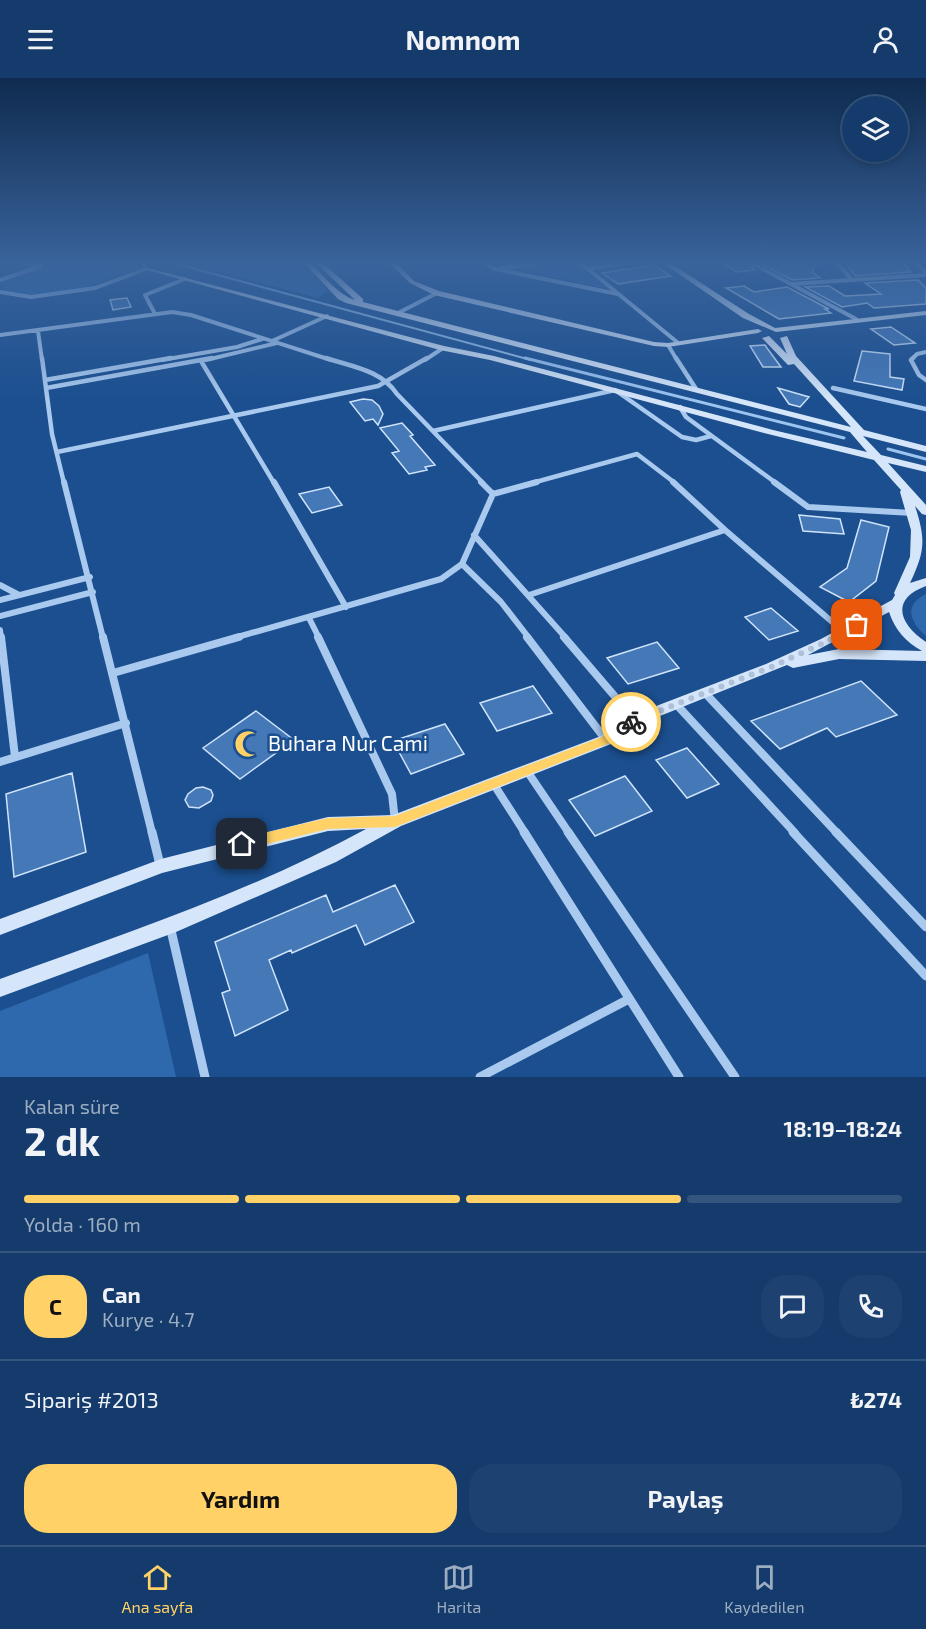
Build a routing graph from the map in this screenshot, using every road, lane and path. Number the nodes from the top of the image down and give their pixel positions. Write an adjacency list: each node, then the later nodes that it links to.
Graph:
1 (152, 308): 10 (street)
2 (295, 308): 13 (street)
3 (379, 308): 11 (street)
4 (381, 308): 11 (street)
5 (408, 308): 11 (street)
6 (498, 308): 24 (street)
7 (633, 308): 24 (street)
8 (733, 308): 14 (street)
9 (835, 308): 15 (street)
10 (154, 312): 18 (street); 22 (street)
11 (398, 313): 32 (street)
12 (926, 313): 15 (street)
13 (327, 316): 23 (street); 25 (street)
14 (746, 316): 17 (street); 19 (street)
15 (856, 319): 16 (street)
16 (819, 324): 17 (street); 21 (street)
17 (774, 329): 19 (street); 21 (street)
18 (38, 332): 20 (street); 30 (street)
19 (762, 334): 21 (street); 24 (street); 37 (street)
20 (0, 335)
21 (785, 337): 37 (street)
22 (262, 339): 23 (street); 30 (street)
23 (274, 342): 27 (street); 29 (street)
24 (672, 343): 32 (street)
25 (443, 348): 29 (street); 33 (street)
26 (926, 352): 28 (street)
27 (201, 361): 30 (street); 36 (street)
28 (926, 380)
29 (388, 381): 36 (street); 38 (street)
30 (46, 384): 41 (street)
31 (833, 388): 35 (street)
32 (696, 389): 37 (street)
33 (615, 390): 34 (street); 38 (street); 39 (street)
34 (680, 407): 39 (street); 42 (street)
35 (926, 409)
36 (236, 416): 41 (street); 59 (street)
37 (853, 430): 40 (street); 42 (street)
38 (433, 431): 45 (street)
39 (711, 436): 47 (street)
40 (926, 448)
41 (57, 452): 51 (street)
42 (876, 456): 43 (street); 44 (street)
43 (926, 469)
44 (904, 488): 46 (street); 47 (street)
45 (493, 495): 48 (street); 49 (street)
46 (926, 512)
47 (912, 513): 57 (street)
48 (725, 530): 56 (street); 63 (street)
49 (474, 535): 50 (street); 56 (street)
50 (462, 564): 59 (street); 72 (street)
51 (90, 577): 54 (street); 55 (street)
52 (926, 582): 57 (street)
53 (0, 585): 55 (street)
54 (93, 592): 60 (street); 67 (street)
55 (20, 595): 58 (street)
56 (529, 595): 70 (street)
57 (897, 598): 63 (street); 64 (street)
58 (0, 600)
59 (346, 608): 61 (street)
60 (0, 616)
61 (309, 618): 67 (street); 77 (street)
62 (0, 630): 73 (street)
63 (844, 632): 66 (street)
64 (926, 648)
65 (926, 656): 66 (street)
66 (771, 667): 68 (street)
67 (113, 674): 71 (street)
68 (705, 693): 69 (street); 81 (street)
69 (676, 704): 70 (street); 82 (street)
70 (634, 720): 72 (street)
71 (126, 723): 73 (street); 78 (street)
72 (606, 740): 75 (street)
73 (15, 758): 74 (street)
74 (0, 762)
75 (527, 771): 76 (street); 88 (street)
76 (493, 783): 77 (street); 84 (street)
77 (395, 821): 78 (street); 79 (street)
78 (160, 866): 80 (street)
79 (170, 926): 83 (street); 85 (street)
80 (0, 927)
81 (926, 927)
82 (926, 976)
83 (0, 988)
84 (629, 999): 86 (street); 87 (street)
85 (205, 1077)
86 (480, 1077)
87 (679, 1077)
88 (735, 1077)

